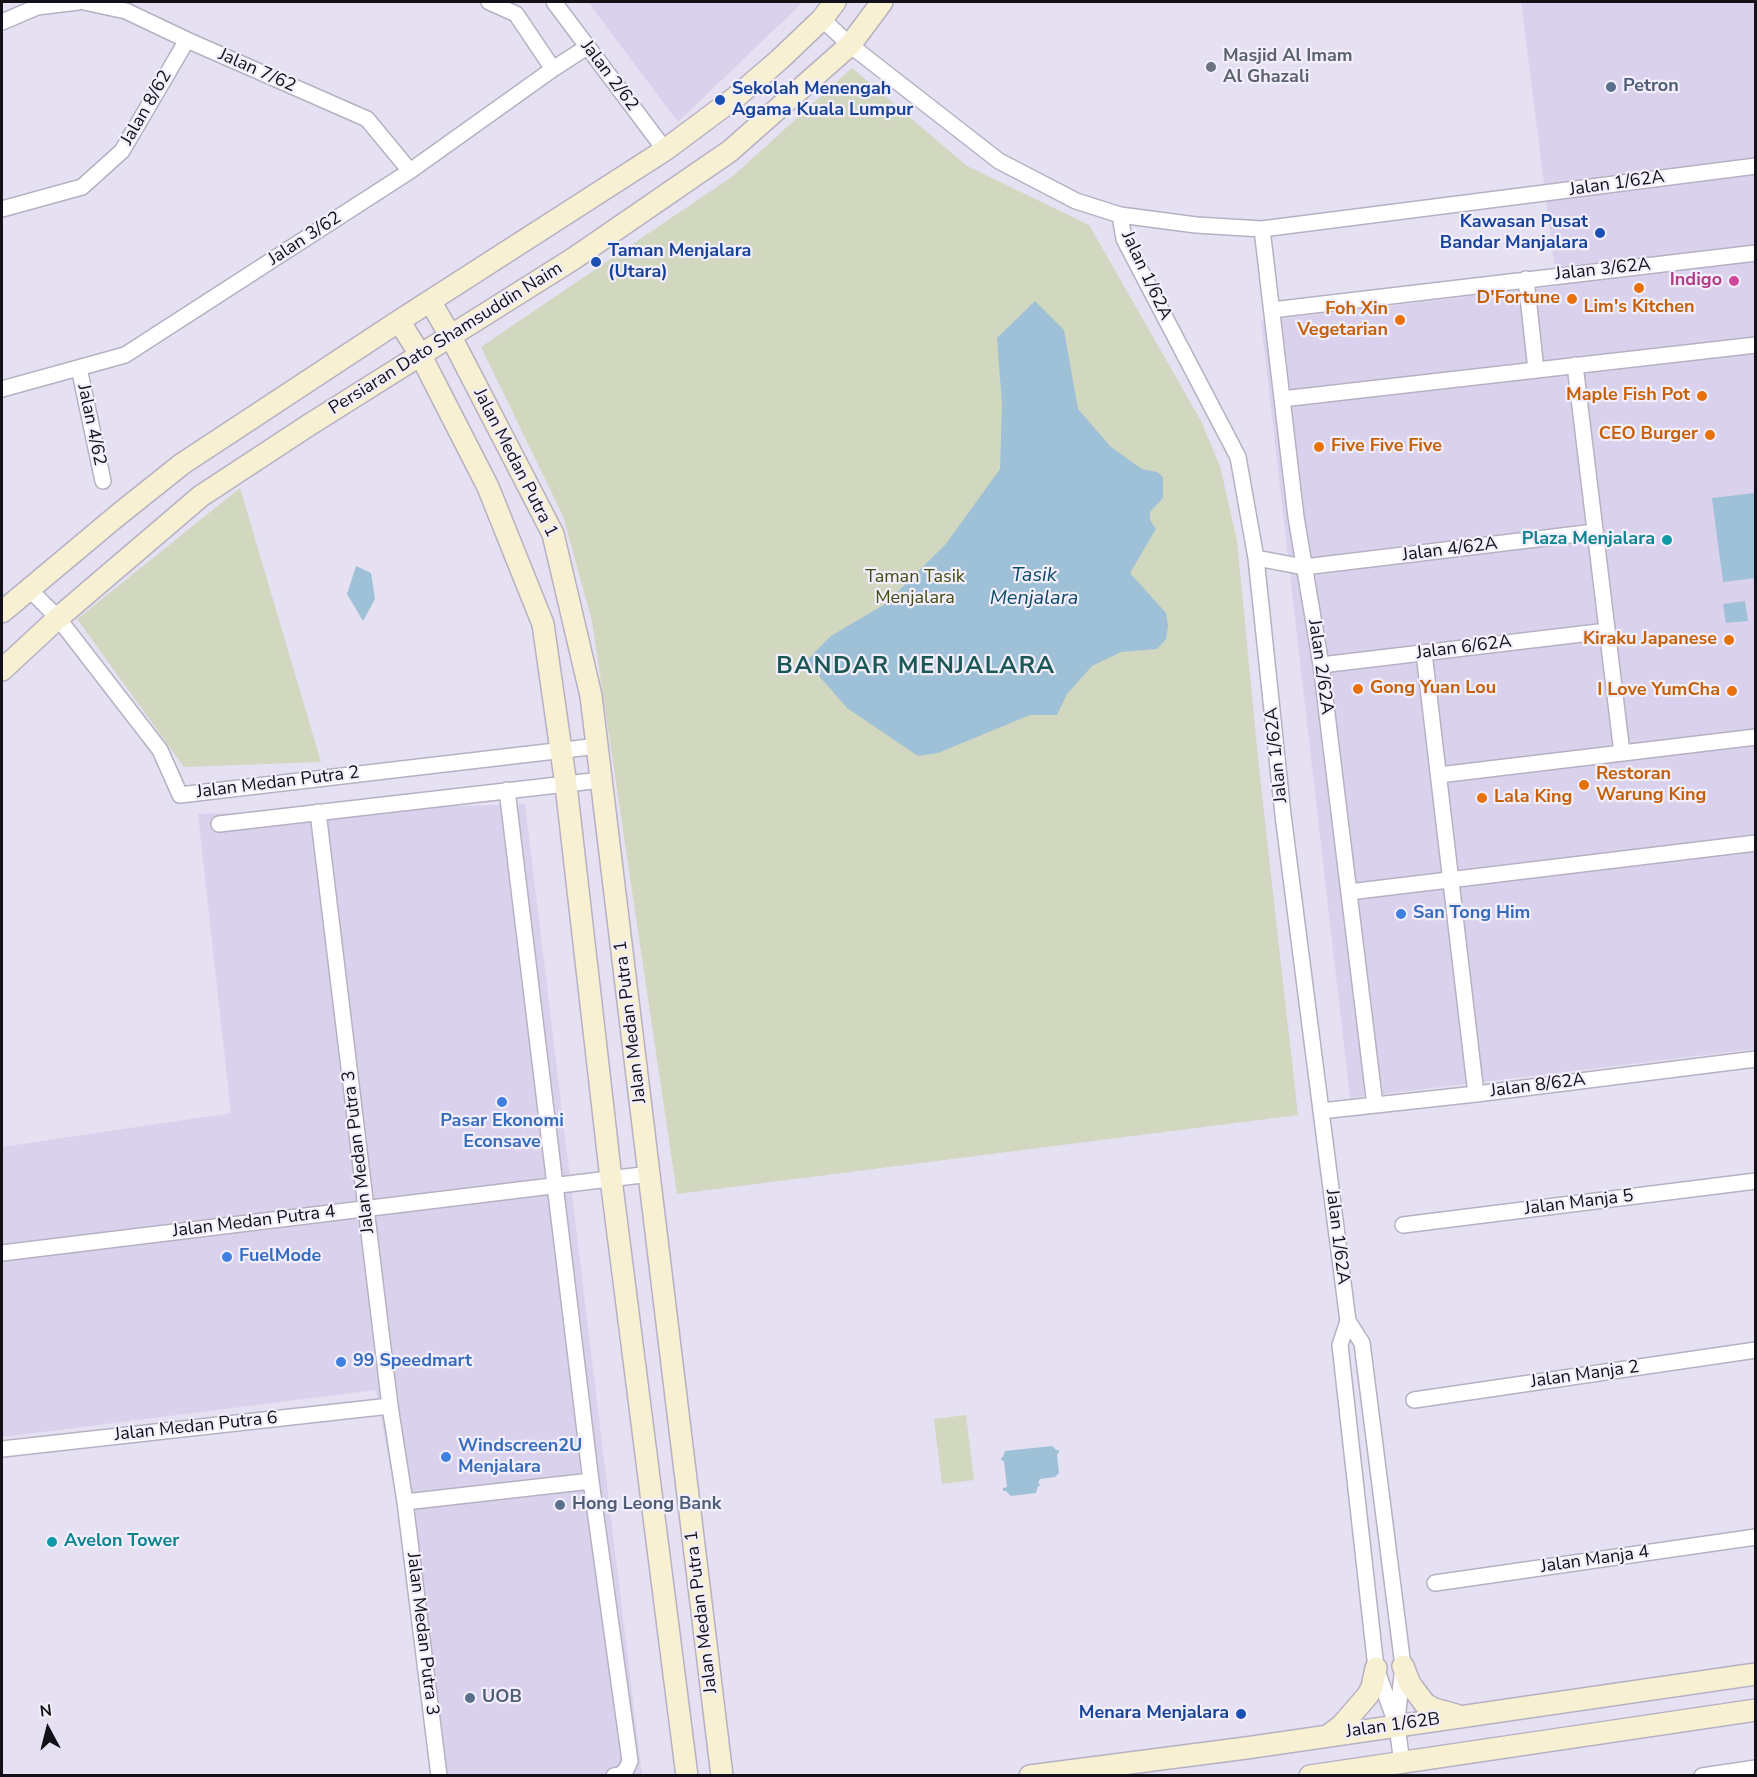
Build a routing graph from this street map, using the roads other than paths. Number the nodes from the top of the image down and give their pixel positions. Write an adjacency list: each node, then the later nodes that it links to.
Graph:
1 (78, 2): 8 (street)
2 (84, 2): 9 (street, Jalan 7/62)
3 (489, 2): 12 (street)
4 (554, 2): 11 (street, Jalan 2/62)
5 (836, 2): 7 (main road, Persiaran Dato Shamsuddin Naim)
6 (882, 2): 10 (main road, Persiaran Dato Shamsuddin Naim)
7 (822, 19): 10 (street, Jalan 1/62A); 13 (main road, Persiaran Dato Shamsuddin Naim)
8 (2, 22)
9 (187, 40): 15 (street, Jalan 7/62); 16 (street, Jalan 8/62)
10 (850, 45): 17 (street, Jalan 1/62A); 24 (main road, Persiaran Dato Shamsuddin Naim)
11 (587, 47): 12 (street, Jalan 3/62); 13 (street, Jalan 2/62)
12 (553, 69): 15 (street, Jalan 3/62)
13 (665, 150): 21 (main road, Persiaran Dato Shamsuddin Naim)
14 (1755, 166): 18 (street, Jalan 1/62A)
15 (410, 171): 28 (street, Jalan 3/62)
16 (2, 209)
17 (1120, 215): 18 (street, Jalan 1/62A); 34 (street, Jalan 1/62A)
18 (1262, 229): 22 (street, Jalan 2/62A)
19 (1755, 253): 20 (street, Jalan 3/62A)
20 (1526, 279): 22 (street, Jalan 3/62A); 29 (street)
21 (430, 301): 23 (main road, Persiaran Dato Shamsuddin Naim); 24 (main road, Jalan Medan Putra 1)
22 (1272, 310): 31 (street, Jalan 2/62A)
23 (399, 321): 26 (main road, Jalan Medan Putra 1); 36 (main road, Persiaran Dato Shamsuddin Naim)
24 (451, 338): 26 (main road, Persiaran Dato Shamsuddin Naim); 44 (main road, Jalan Medan Putra 1)
25 (1755, 345): 27 (street)
26 (421, 356): 38 (main road, Persiaran Dato Shamsuddin Naim); 45 (main road, Jalan Medan Putra 1)
27 (1575, 365): 29 (street); 33 (street)
28 (79, 368): 30 (street, Jalan 3/62); 32 (street, Jalan 4/62)
29 (1536, 370): 31 (street)
30 (2, 389)
31 (1282, 399): 35 (street, Jalan 2/62A)
32 (103, 482)
33 (1595, 532): 35 (street, Jalan 4/62A); 39 (street)
34 (1256, 558): 35 (street, Jalan 4/62A); 59 (street, Jalan 1/62A)
35 (1304, 567): 41 (street, Jalan 2/62A)
36 (28, 588): 37 (main road, Persiaran Dato Shamsuddin Naim); 38 (street, Jalan Medan Putra 2)
37 (2, 612)
38 (58, 618): 42 (main road, Persiaran Dato Shamsuddin Naim); 45 (street, Jalan Medan Putra 2)
39 (1607, 631): 40 (street, Jalan 6/62A); 46 (street)
40 (1424, 653): 41 (street, Jalan 6/62A); 47 (street)
41 (1321, 665): 55 (street, Jalan 2/62A)
42 (2, 670)
43 (1755, 737): 46 (street)
44 (598, 746): 45 (street, Jalan Medan Putra 2); 48 (main road, Jalan Medan Putra 1)
45 (561, 751): 49 (main road, Jalan Medan Putra 1)
46 (1622, 753): 47 (street)
47 (1438, 775): 54 (street)
48 (601, 780): 49 (street); 60 (main road, Jalan Medan Putra 1)
49 (566, 785): 50 (street); 61 (main road, Jalan Medan Putra 1)
50 (507, 790): 51 (street); 63 (street)
51 (318, 812): 52 (street); 64 (street, Jalan Medan Putra 3)
52 (219, 824)
53 (1755, 843): 54 (street)
54 (1450, 880): 55 (street); 57 (street)
55 (1349, 892): 58 (street, Jalan 2/62A)
56 (1755, 1059): 57 (street, Jalan 8/62A)
57 (1476, 1094): 58 (street, Jalan 8/62A)
58 (1375, 1105): 59 (street, Jalan 8/62A)
59 (1321, 1111): 67 (street, Jalan 1/62A)
60 (650, 1174): 61 (street, Jalan Medan Putra 4); 88 (main road, Jalan Medan Putra 1)
61 (611, 1179): 63 (street, Jalan Medan Putra 4); 87 (main road, Jalan Medan Putra 1)
62 (1755, 1181): 65 (street, Jalan Manja 5)
63 (555, 1186): 64 (street, Jalan Medan Putra 4); 72 (street)
64 (366, 1209): 66 (street, Jalan Medan Putra 4); 70 (street, Jalan Medan Putra 3)
65 (1403, 1225)
66 (2, 1253)
67 (1348, 1321): 76 (street, Jalan 1/62A); 77 (street, Jalan 1/62A)
68 (1755, 1350): 69 (street, Jalan Manja 2)
69 (1414, 1400)
70 (390, 1406): 71 (street, Jalan Medan Putra 6); 73 (street, Jalan Medan Putra 3)
71 (2, 1449)
72 (591, 1481): 73 (street); 86 (street)
73 (405, 1502): 85 (street, Jalan Medan Putra 3)
74 (1755, 1537): 75 (street, Jalan Manja 4)
75 (1435, 1583)
76 (1403, 1666): 80 (main road); 81 (street, Jalan 1/62A)
77 (1376, 1668): 81 (street, Jalan 1/62A); 82 (main road)
78 (1755, 1674): 80 (main road, Jalan 1/62B)
79 (1755, 1710): 83 (main road, Jalan 1/62B)
80 (1464, 1716): 81 (main road, Jalan 1/62B)
81 (1397, 1726): 82 (main road, Jalan 1/62B); 83 (street, Jalan 1/62A)
82 (1329, 1736): 89 (main road, Jalan 1/62B)
83 (1402, 1763): 90 (main road, Jalan 1/62B)
84 (1755, 1768): 91 (street)
85 (439, 1776)
86 (614, 1776)
87 (687, 1776)
88 (722, 1776)
89 (1030, 1776)
90 (1310, 1776)
91 (1702, 1776)

